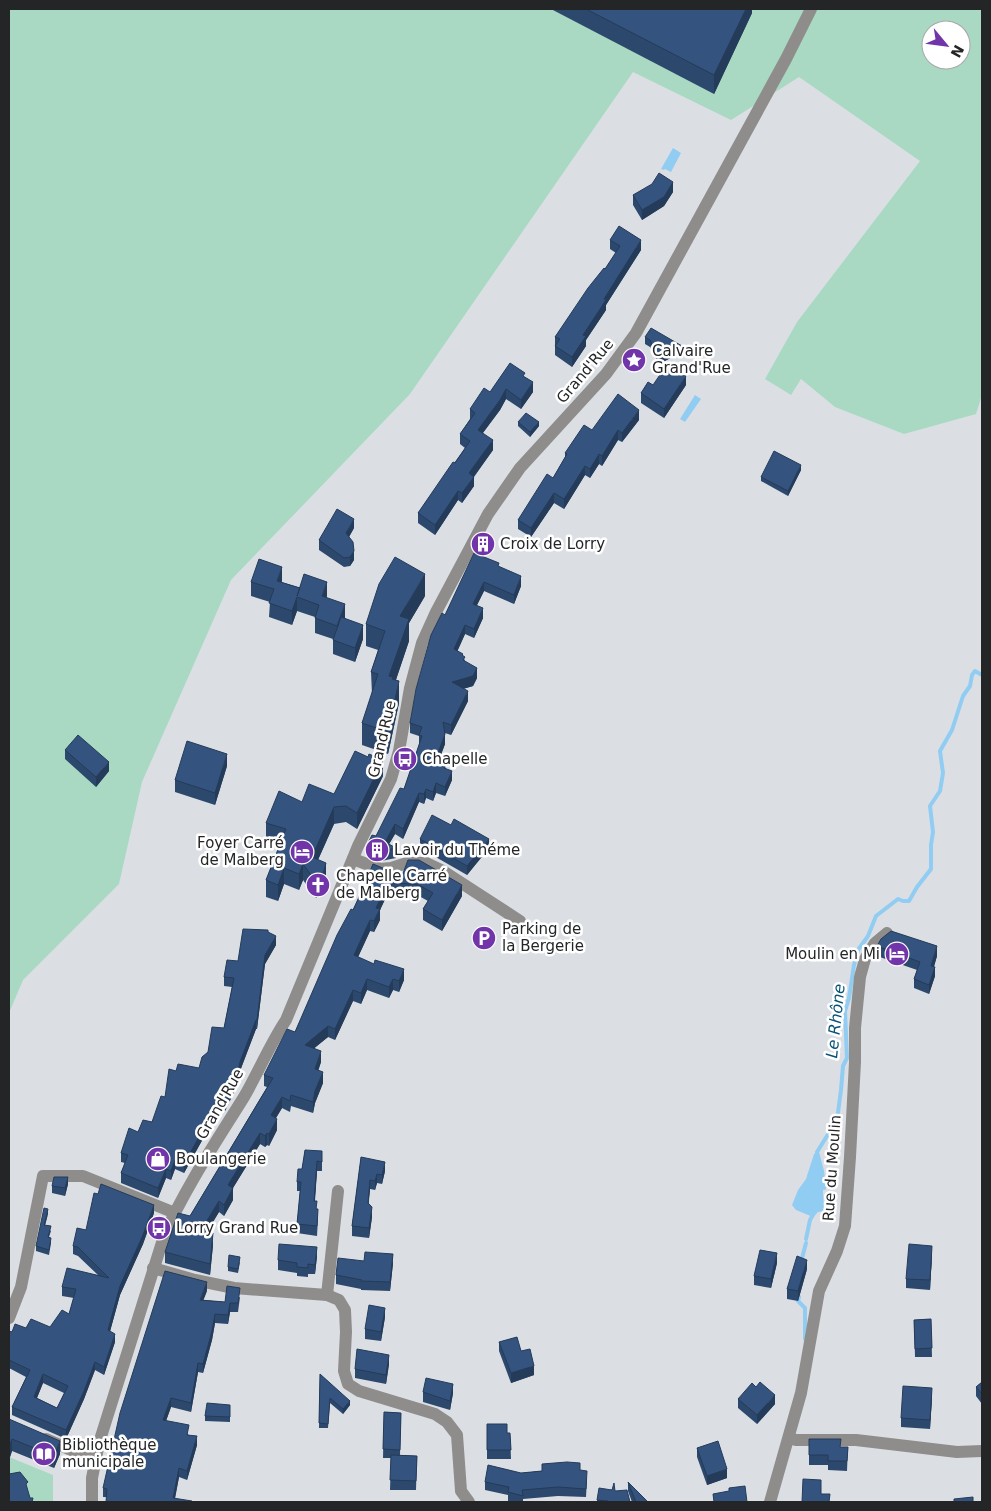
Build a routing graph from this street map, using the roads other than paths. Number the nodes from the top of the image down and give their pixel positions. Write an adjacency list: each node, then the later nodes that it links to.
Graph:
1 (811, 9): 2 (street, Grand'Rue)
2 (353, 859): 3 (street); 6 (street, Grand'Rue)
3 (520, 921)
4 (887, 933): 11 (street, Rue du Moulin)
5 (338, 1190): 8 (street)
6 (175, 1212): 7 (street, Grand'Rue); 9 (street)
7 (153, 1268): 8 (street); 13 (street, Grand'Rue)
8 (327, 1295): 15 (street)
9 (9, 1318)
10 (36, 1435): 13 (street)
11 (789, 1438): 12 (street); 16 (street, Rue du Moulin)
12 (982, 1451)
13 (95, 1458): 14 (street, Grand'Rue)
14 (92, 1502)
15 (469, 1502)
16 (770, 1502)

